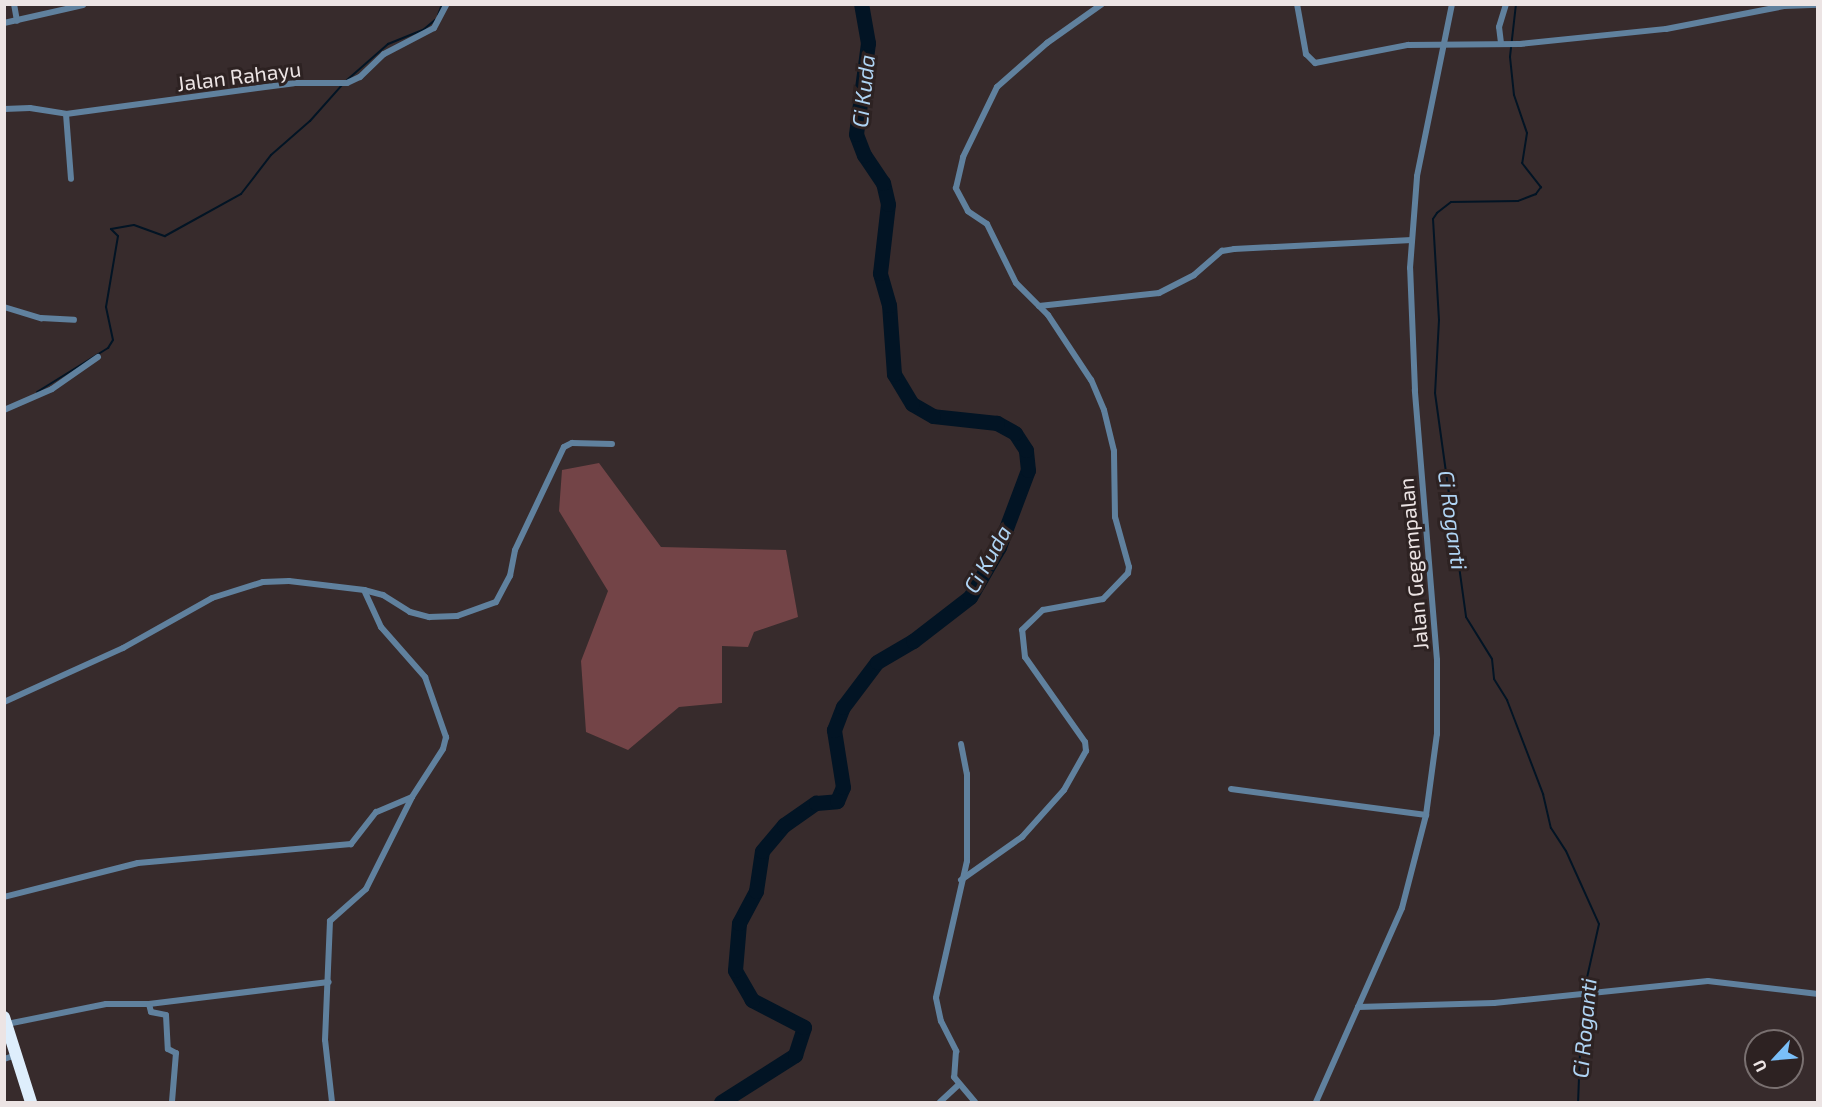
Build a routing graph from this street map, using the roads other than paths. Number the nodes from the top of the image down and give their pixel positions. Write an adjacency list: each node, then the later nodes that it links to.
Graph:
1 (14, 4): 10 (street)
2 (447, 4): 15 (street, Jalan Rahayu)
3 (1102, 4): 18 (street)
4 (1297, 4): 12 (street)
5 (1452, 4): 12 (street, Jalan Gegempalan)
6 (1506, 4): 13 (street)
7 (83, 5): 10 (street)
8 (1784, 5): 9 (street); 13 (street)
9 (1818, 5)
10 (17, 21): 11 (street)
11 (4, 23)
12 (1444, 43): 13 (street); 17 (street, Jalan Gegempalan)
13 (1504, 43)
14 (4, 109): 15 (street, Jalan Rahayu)
15 (66, 114): 16 (street)
16 (71, 179)
17 (1412, 240): 18 (street); 29 (street, Jalan Gegempalan)
18 (1039, 306): 30 (street)
19 (4, 308): 20 (street)
20 (74, 320)
21 (98, 357): 22 (street)
22 (4, 410)
23 (612, 444): 24 (street)
24 (364, 590): 25 (street); 28 (street)
25 (4, 702)
26 (961, 744): 30 (street)
27 (1231, 789): 29 (street)
28 (412, 797): 31 (street); 32 (street)
29 (1426, 815): 35 (street, Jalan Gegempalan)
30 (962, 880): 38 (street)
31 (4, 897)
32 (329, 982): 34 (street); 41 (street)
33 (1818, 994): 35 (street)
34 (149, 1004): 36 (street); 40 (street)
35 (1358, 1006): 44 (street, Jalan Gegempalan)
36 (6, 1020): 37 (highway)
37 (10, 1057): 39 (highway)
38 (958, 1085): 42 (street); 43 (street)
39 (31, 1102)
40 (172, 1102)
41 (332, 1102)
42 (940, 1102)
43 (975, 1102)
44 (1316, 1102)

